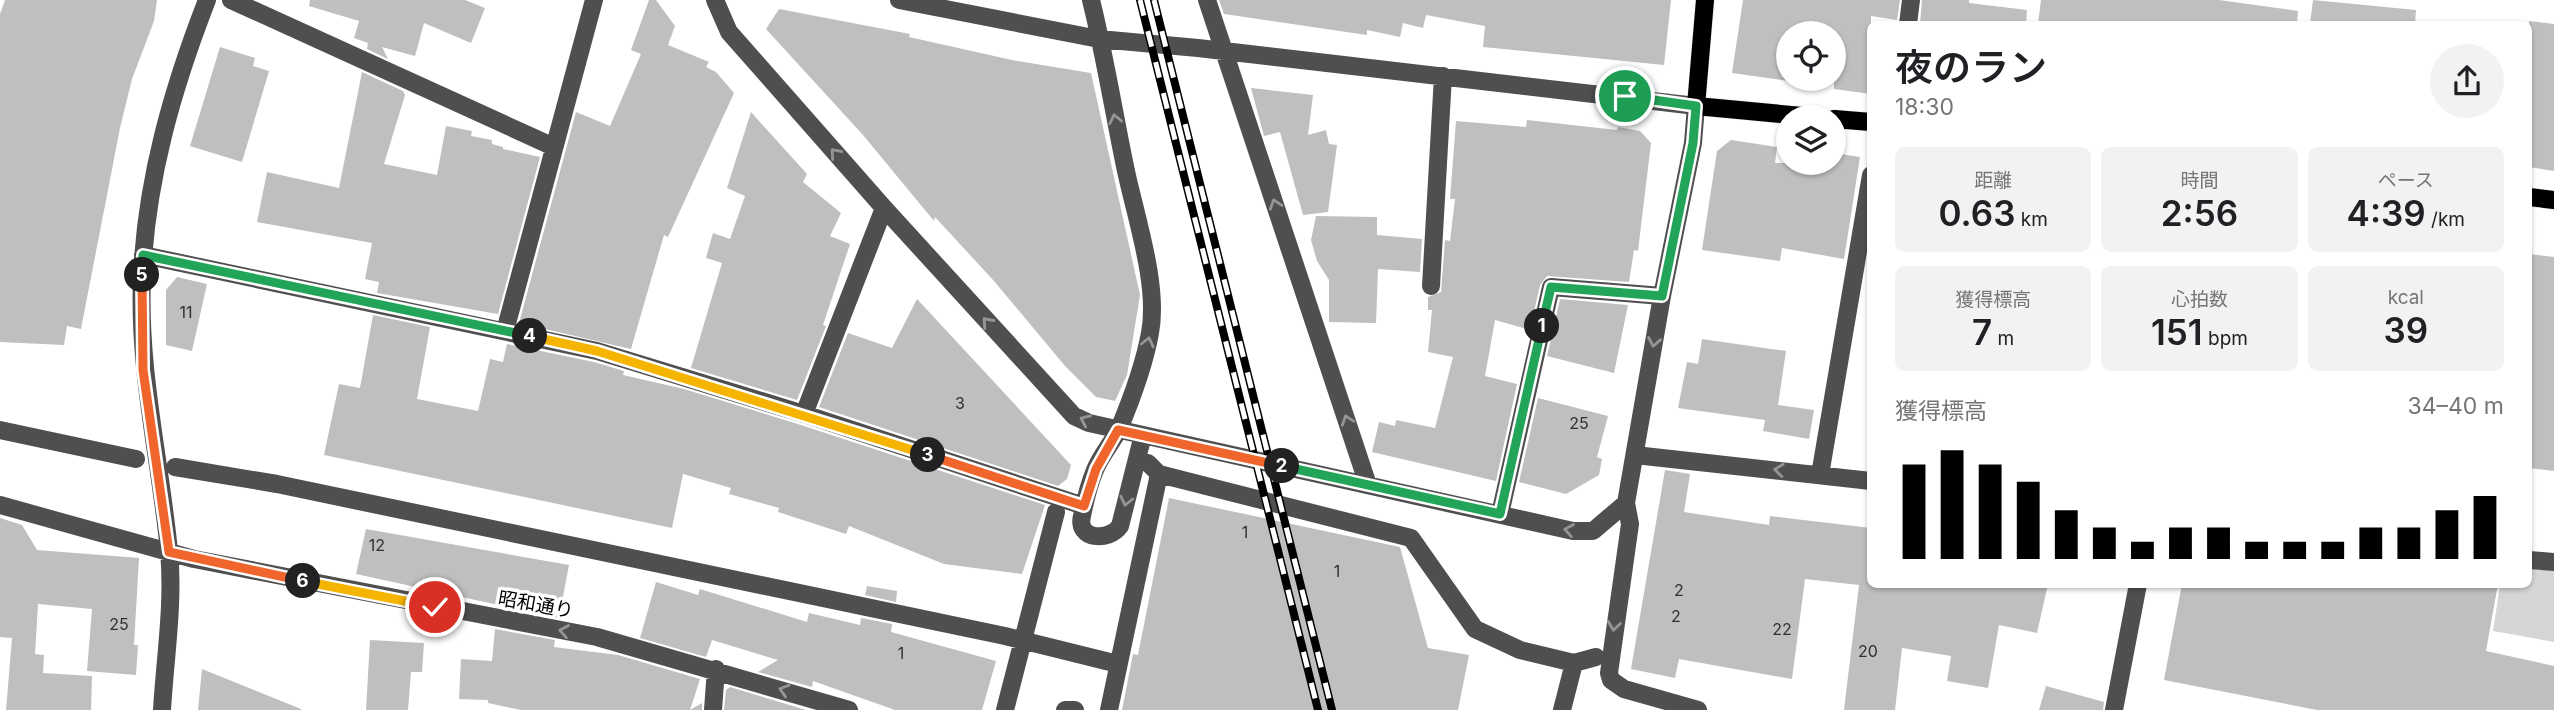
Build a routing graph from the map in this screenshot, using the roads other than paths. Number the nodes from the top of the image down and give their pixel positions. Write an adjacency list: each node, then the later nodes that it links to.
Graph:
1 (207, 0): 23 (street)
2 (231, 0): 18 (street)
3 (594, 0): 18 (street)
4 (715, 0): 22 (street, one-way to 4)
5 (899, 0): 11 (street)
6 (1091, 0): 11 (street)
7 (1207, 0): 12 (street)
8 (1705, 0): 14 (main road)
9 (1911, 0): 10 (street)
10 (1908, 21)
11 (1099, 39): 12 (street); 29 (street, one-way to 11)
12 (1223, 51): 13 (street); 36 (street, one-way to 12)
13 (1443, 76): 14 (street); 24 (street)
14 (1696, 106): 15 (main road); 25 (street)
15 (1776, 114)
16 (1846, 120): 17 (main road)
17 (1867, 122)
18 (554, 147): 26 (street)
19 (2532, 197): 21 (main road)
20 (1867, 199): 34 (street)
21 (2554, 200)
22 (884, 208): 27 (street); 29 (street, one-way to 22)
23 (143, 255): 26 (street); 42 (street)
24 (1431, 286)
25 (1662, 296): 31 (street, one-way to 31); 41 (street)
26 (505, 331): 27 (street)
27 (804, 414): 39 (street)
28 (0, 430): 32 (street)
29 (1118, 430): 30 (street); 39 (street)
30 (1143, 435): 36 (street); 39 (street, one-way to 39)
31 (1635, 455): 34 (street, one-way to 31); 37 (street)
32 (136, 459)
33 (175, 467): 46 (street)
34 (1820, 475): 35 (street)
35 (1867, 481)
36 (1368, 485): 41 (street)
37 (1626, 503): 41 (street, one-way to 41); 59 (street, one-way to 59)
38 (0, 505): 42 (street, 昭和通り)
39 (1084, 506)
40 (1056, 512): 46 (street)
41 (1500, 514)
42 (169, 552): 50 (street, 昭和通り, one-way to 42); 51 (street)
43 (2532, 560): 44 (street)
44 (2554, 562)
45 (2137, 588): 60 (street)
46 (1021, 640): 49 (street); 54 (street)
47 (1596, 657): 48 (street)
48 (1574, 663): 49 (street); 58 (street)
49 (1118, 664): 57 (street)
50 (716, 669): 52 (street); 53 (street, 昭和通り, one-way to 50)
51 (162, 710)
52 (713, 710)
53 (849, 710)
54 (1005, 710)
55 (1065, 710): 56 (street)
56 (1075, 710)
57 (1109, 710)
58 (1562, 710)
59 (1698, 710)
60 (2113, 710)

